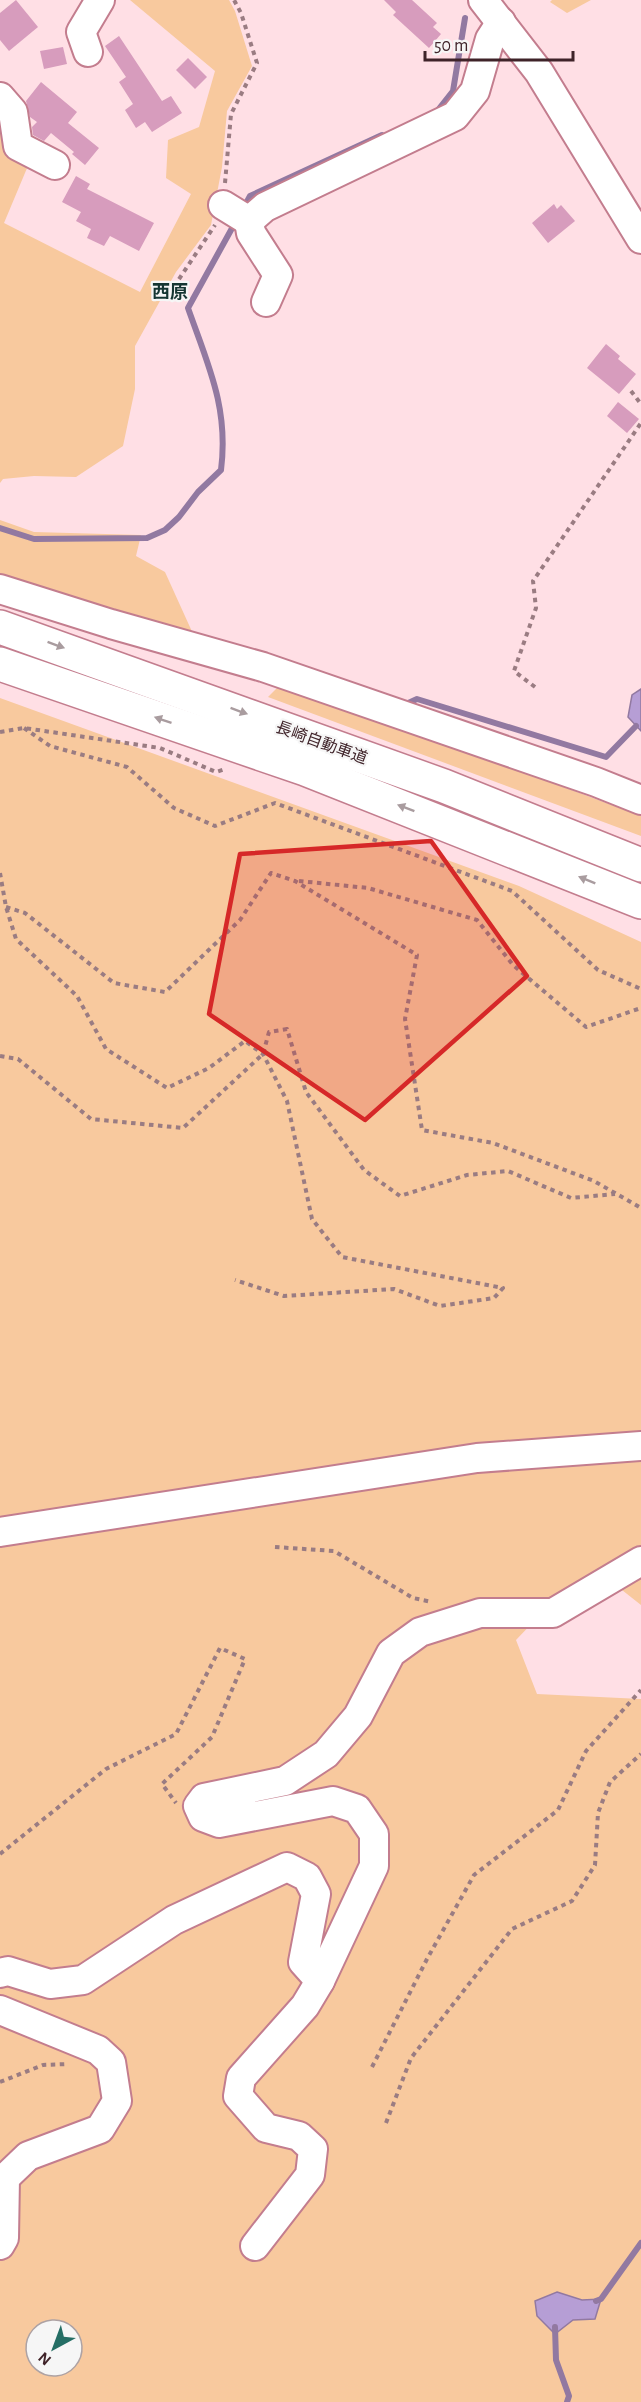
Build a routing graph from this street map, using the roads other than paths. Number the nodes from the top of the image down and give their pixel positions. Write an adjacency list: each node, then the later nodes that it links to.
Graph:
1 (100, 0): 4 (street)
2 (483, 0): 3 (street)
3 (501, 22): 7 (street); 8 (street)
4 (88, 52)
5 (0, 97): 6 (street)
6 (55, 165)
7 (641, 239)
8 (266, 302)
9 (0, 589): 13 (street)
10 (0, 627): 12 (highway, 長崎自動車道, one-way to 12)
11 (0, 664): 16 (highway, 長崎自動車道, one-way to 11)
12 (444, 786): 14 (highway); 15 (highway, 長崎自動車道)
13 (641, 800)
14 (641, 857)
15 (641, 866)
16 (641, 902)
17 (641, 1446): 18 (street)
18 (0, 1532)
19 (641, 1561): 21 (street)
20 (0, 1973): 21 (street)
21 (320, 1981): 24 (street)
22 (0, 2010): 23 (street)
23 (0, 2245)
24 (255, 2246)

